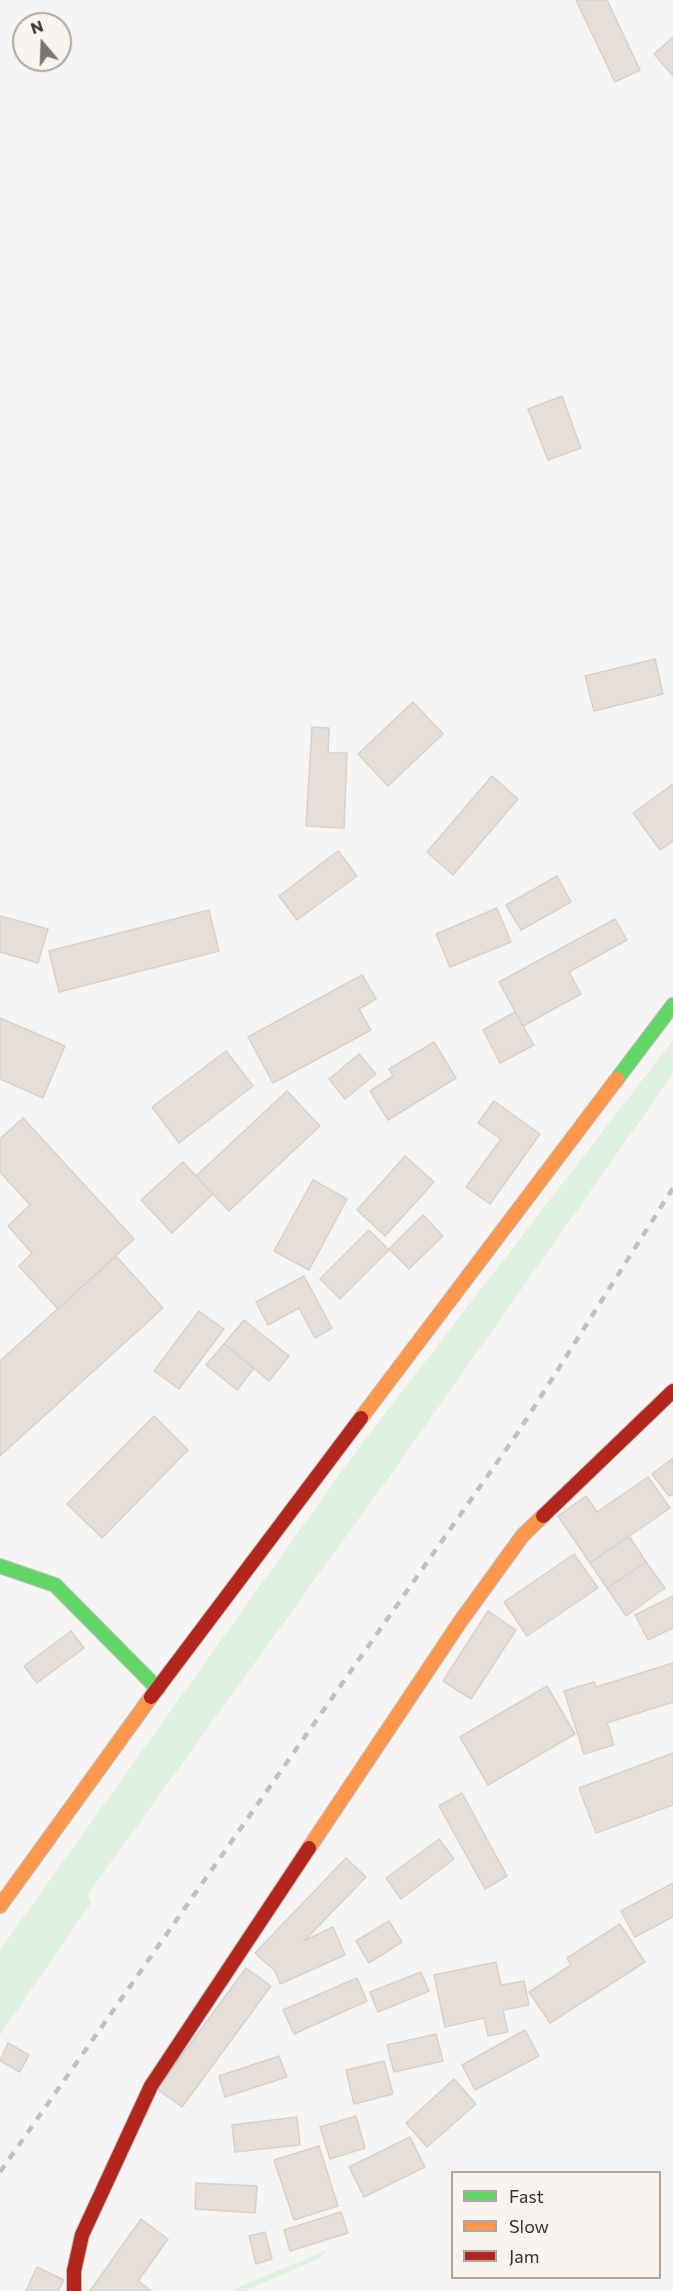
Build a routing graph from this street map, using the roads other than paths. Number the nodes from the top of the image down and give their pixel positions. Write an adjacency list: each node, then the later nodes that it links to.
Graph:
1 (673, 1005): 4 (street)
2 (673, 1391): 6 (street)
3 (0, 1566): 4 (street)
4 (158, 1689): 5 (street)
5 (0, 1906)
6 (74, 2291)

